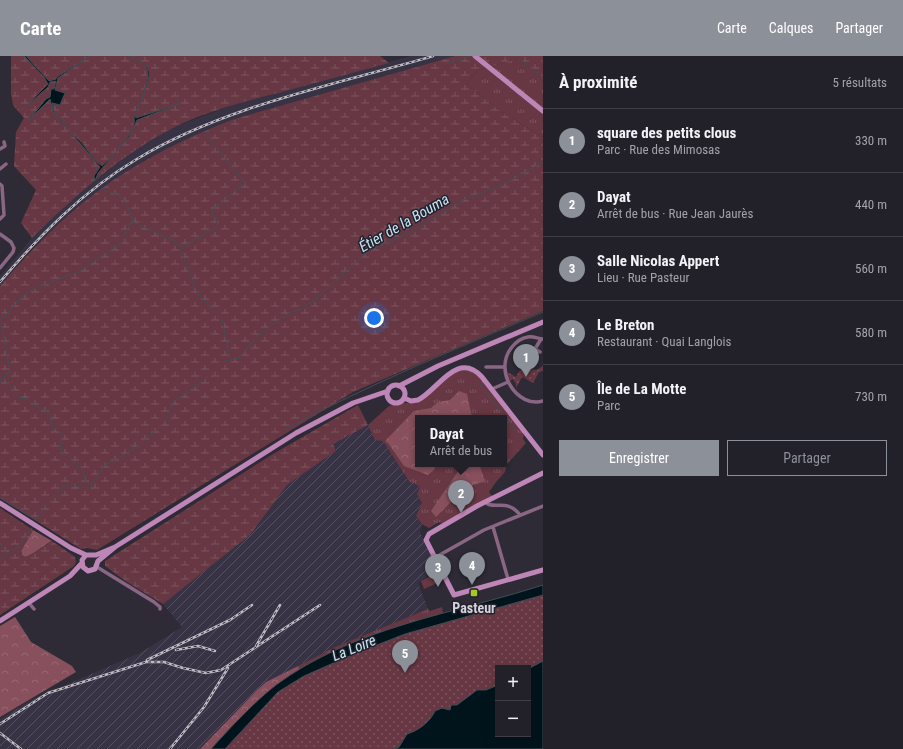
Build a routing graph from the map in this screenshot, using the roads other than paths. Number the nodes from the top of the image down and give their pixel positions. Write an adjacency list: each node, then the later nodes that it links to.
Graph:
1 (475, 56): 2 (main road)
2 (543, 111)
3 (4, 142): 4 (street)
4 (0, 149)
5 (6, 164): 6 (street)
6 (0, 168)
7 (0, 184): 8 (street)
8 (0, 219)
9 (0, 234): 10 (street)
10 (0, 268)
11 (543, 322): 16 (main road)
12 (542, 339): 13 (street); 15 (street)
13 (540, 352)
14 (486, 367): 15 (street)
15 (504, 367): 17 (street)
16 (413, 379): 18 (main road); 21 (main road)
17 (508, 382): 19 (street); 24 (street)
18 (399, 386): 20 (main road); 21 (main road)
19 (492, 389): 21 (main road); 25 (main road)
20 (388, 390): 22 (main road); 23 (main road)
21 (404, 395): 23 (main road)
22 (373, 396): 23 (main road); 33 (main road)
23 (388, 399)
24 (543, 401)
25 (543, 455)
26 (543, 473): 27 (main road)
27 (485, 502): 30 (street); 36 (main road)
28 (0, 503): 32 (main road)
29 (543, 506): 30 (street)
30 (520, 515): 31 (street)
31 (493, 527): 36 (street); 43 (street)
32 (71, 548): 34 (main road); 38 (main road)
33 (115, 548): 35 (main road); 37 (main road)
34 (86, 555): 35 (main road); 38 (main road)
35 (94, 556): 37 (main road)
36 (436, 558): 43 (main road)
37 (98, 561): 39 (main road)
38 (82, 562): 40 (main road); 42 (main road)
39 (97, 567): 40 (main road); 46 (street)
40 (86, 570): 42 (main road)
41 (543, 570): 43 (main road)
42 (70, 576): 44 (main road)
43 (508, 579)
44 (29, 603): 45 (street); 47 (main road)
45 (34, 609)
46 (160, 609)
47 (0, 621)

